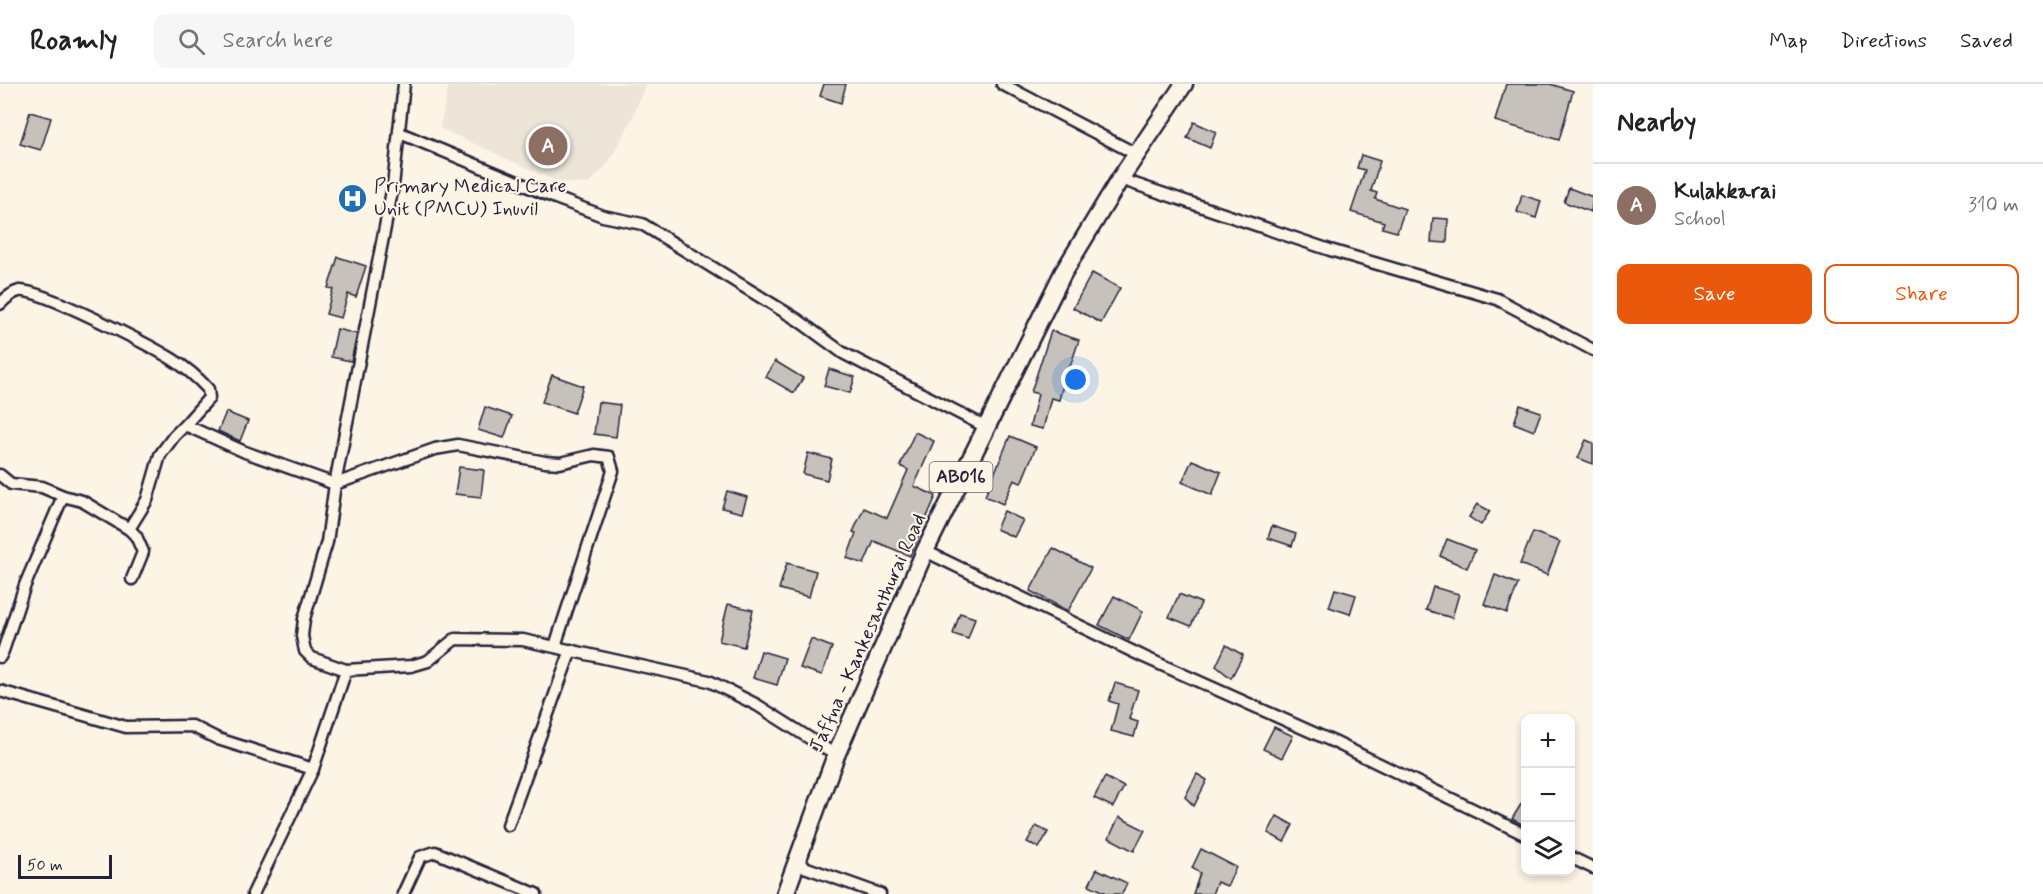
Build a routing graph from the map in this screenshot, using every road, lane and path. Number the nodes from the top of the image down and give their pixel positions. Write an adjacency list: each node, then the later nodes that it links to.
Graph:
1 (404, 84): 4 (street)
2 (1002, 84): 5 (street)
3 (1184, 84): 5 (main road, Jaffna - Kankesanthurai Road / AB016)
4 (400, 133): 10 (street); 12 (street)
5 (1136, 154): 6 (main road, Jaffna - Kankesanthurai Road / AB016)
6 (1120, 179): 8 (street); 10 (main road, Jaffna - Kankesanthurai Road / AB016)
7 (0, 304): 9 (street)
8 (1593, 350)
9 (185, 425): 12 (street); 14 (street)
10 (986, 426): 15 (main road, Jaffna - Kankesanthurai Road / AB016)
11 (0, 475): 13 (street)
12 (335, 484): 17 (street); 20 (street)
13 (63, 496): 14 (street); 19 (street)
14 (129, 529): 16 (street)
15 (925, 551): 22 (main road, Jaffna - Kankesanthurai Road / AB016); 25 (street)
16 (132, 579)
17 (555, 646): 18 (street); 20 (street)
18 (572, 650): 22 (street); 24 (street)
19 (0, 657)
20 (346, 670): 23 (street)
21 (0, 691): 23 (street)
22 (836, 755): 27 (main road, Jaffna - Kankesanthurai Road / AB016)
23 (313, 770): 29 (street)
24 (508, 825)
25 (1521, 833)
26 (1575, 859): 28 (street)
27 (796, 864): 32 (main road, Jaffna - Kankesanthurai Road / AB016); 33 (street)
28 (1593, 868)
29 (255, 893)
30 (403, 894): 31 (street)
31 (536, 894)
32 (786, 894)
33 (880, 894)

